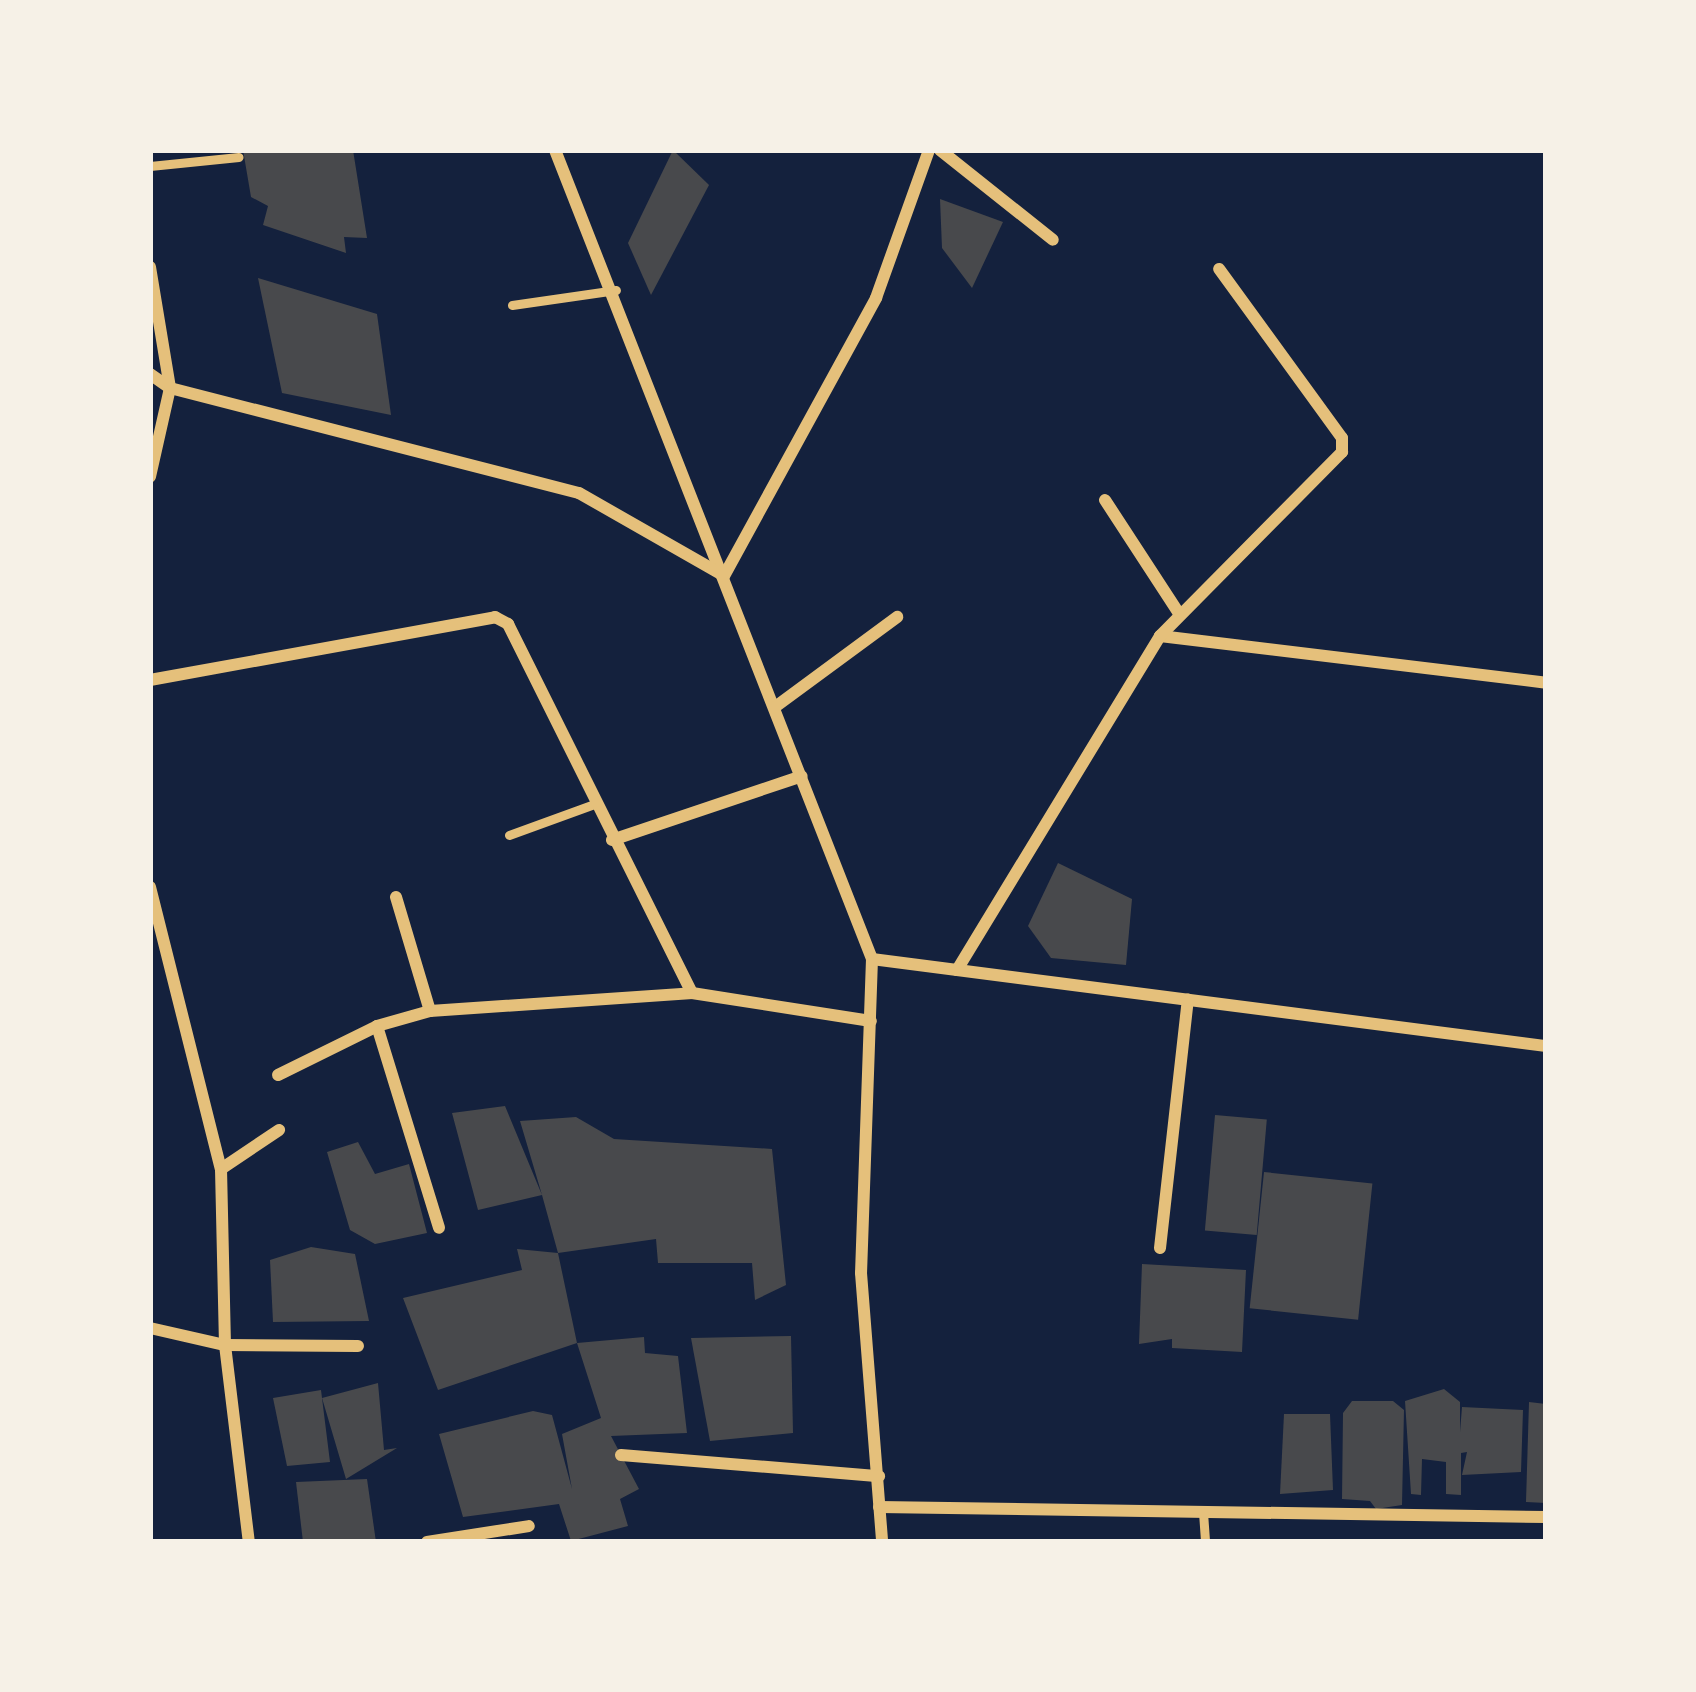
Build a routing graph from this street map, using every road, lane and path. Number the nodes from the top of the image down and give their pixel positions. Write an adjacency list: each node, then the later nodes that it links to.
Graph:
1 (555, 150): 9 (street)
2 (929, 150): 15 (street)
3 (940, 150): 6 (street)
4 (238, 157): 5 (lane)
5 (150, 166)
6 (1053, 240)
7 (150, 268): 12 (street)
8 (1219, 269): 16 (street)
9 (616, 290): 10 (lane); 15 (street)
10 (512, 305)
11 (150, 374): 12 (street)
12 (170, 388): 13 (street); 15 (street)
13 (150, 477)
14 (1106, 500): 16 (street)
15 (724, 576): 21 (street)
16 (1180, 615): 18 (street)
17 (897, 617): 21 (street)
18 (1160, 636): 20 (street); 29 (street)
19 (150, 680): 23 (street)
20 (1546, 683)
21 (775, 707): 22 (street)
22 (802, 776): 25 (street); 28 (street)
23 (594, 804): 24 (lane); 25 (street)
24 (509, 835)
25 (612, 841): 30 (street)
26 (150, 887): 38 (street)
27 (396, 897): 32 (street)
28 (872, 958): 29 (street); 33 (street)
29 (957, 970): 31 (street)
30 (692, 993): 32 (street); 33 (street)
31 (1188, 1000): 35 (street); 40 (street)
32 (430, 1011): 34 (street)
33 (871, 1021): 45 (street)
34 (377, 1026): 36 (street); 39 (street)
35 (1546, 1046)
36 (278, 1075)
37 (279, 1130): 38 (street)
38 (220, 1169): 42 (street)
39 (440, 1228)
40 (1160, 1249)
41 (150, 1328): 42 (street)
42 (225, 1345): 43 (street); 50 (street)
43 (358, 1346)
44 (621, 1455): 45 (street)
45 (879, 1476): 46 (street)
46 (879, 1507): 47 (street); 52 (street)
47 (1203, 1512): 48 (street); 53 (lane)
48 (1546, 1517)
49 (529, 1526): 51 (street)
50 (249, 1542)
51 (427, 1542)
52 (882, 1542)
53 (1205, 1542)

